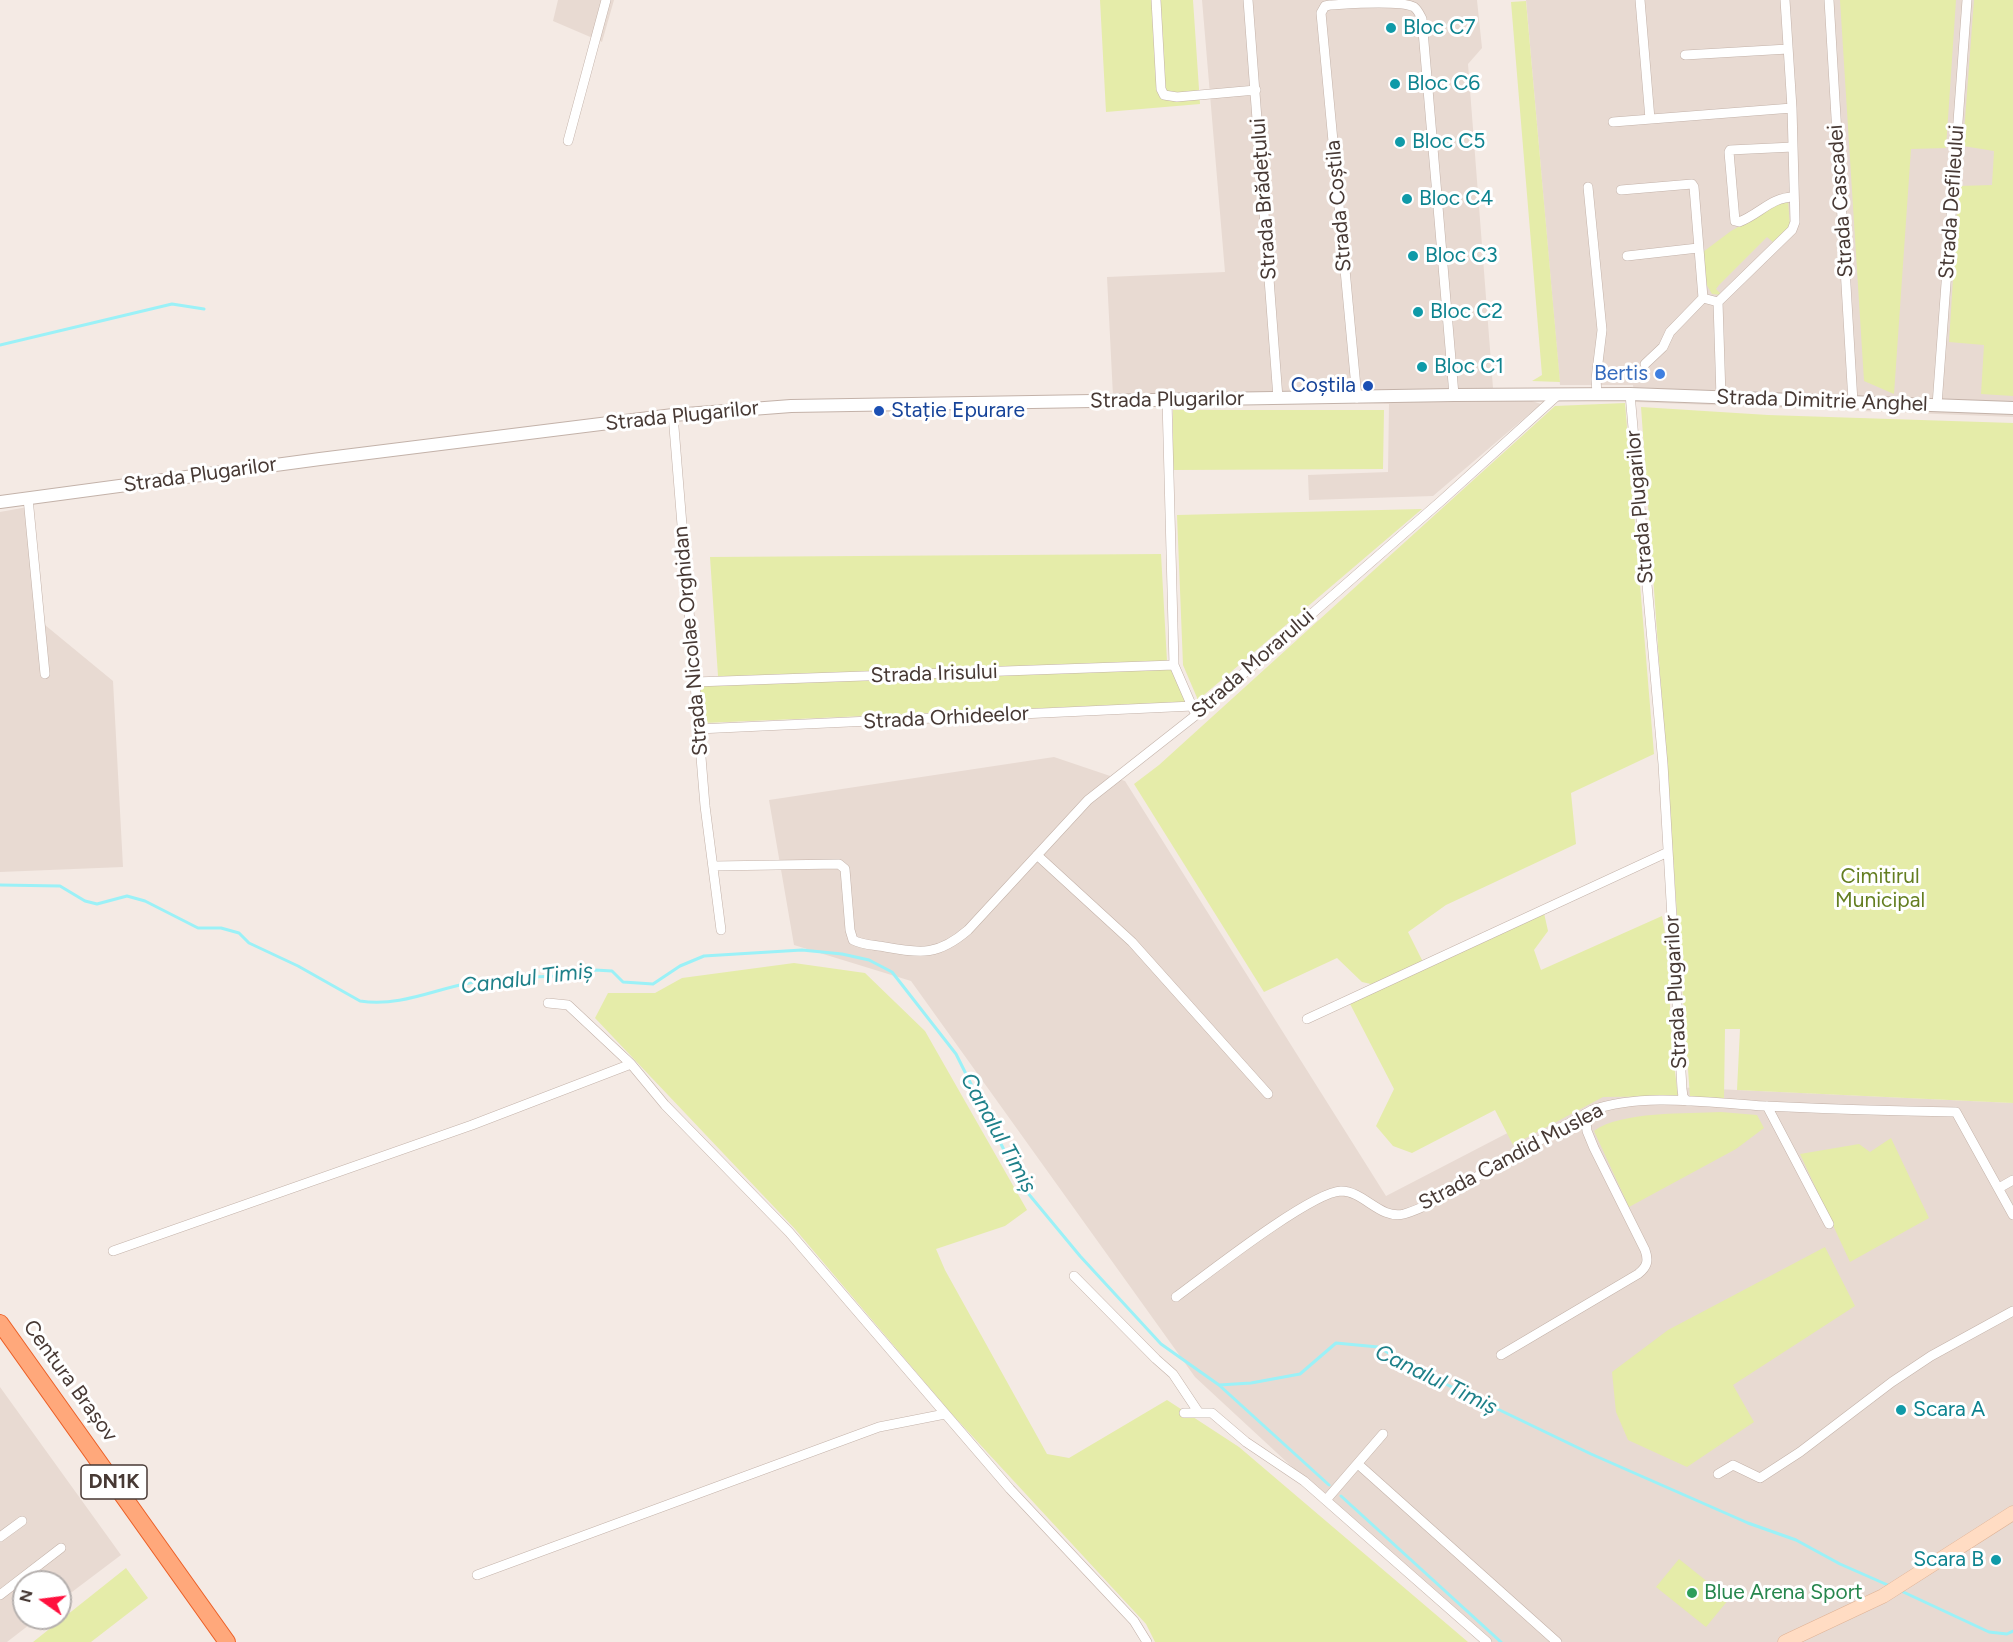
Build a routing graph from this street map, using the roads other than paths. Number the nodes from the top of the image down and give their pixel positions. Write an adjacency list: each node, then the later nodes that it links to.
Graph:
1 (606, 0): 14 (street)
2 (1156, 0): 10 (street)
3 (1248, 0): 10 (street, Strada Brădețului)
4 (1640, 0): 12 (street)
5 (1785, 0): 8 (street)
6 (1829, 0): 32 (street, Strada Cascadei)
7 (1967, 0): 33 (street, Strada Defileului)
8 (1788, 49): 9 (street); 11 (street)
9 (1685, 55)
10 (1256, 90): 29 (street, Strada Brădețului)
11 (1792, 108): 12 (street); 15 (street)
12 (1650, 119): 13 (street)
13 (1613, 122)
14 (568, 141)
15 (1793, 147): 18 (street); 18 (street)
16 (1588, 187): 25 (street)
17 (1621, 190): 19 (street)
18 (1794, 197): 22 (street)
19 (1698, 248): 20 (street); 21 (street)
20 (1626, 256)
21 (1702, 298): 22 (street); 23 (street)
22 (1718, 302): 28 (street)
23 (1645, 364)
24 (1559, 394): 25 (street, Strada Plugarilor); 27 (street, Strada Plugarilor); 41 (street, Strada Morarului)
25 (1597, 394): 26 (street, Strada Plugarilor)
26 (1630, 394): 28 (street, Strada Dimitrie Anghel); 43 (street, Strada Plugarilor)
27 (1454, 395): 30 (street, Strada Plugarilor); 30 (street, Strada Coștila)
28 (1721, 397): 32 (street, Strada Dimitrie Anghel)
29 (1278, 398): 30 (street, Strada Plugarilor); 31 (street, Strada Plugarilor)
30 (1357, 398)
31 (1167, 400): 35 (street, Strada Plugarilor); 38 (street)
32 (1853, 402): 33 (street, Strada Dimitrie Anghel)
33 (1937, 405): 34 (street, Strada Dimitrie Anghel)
34 (2013, 408)
35 (673, 415): 36 (street, Strada Plugarilor); 40 (street, Strada Nicolae Orghidan)
36 (28, 498): 37 (street, Strada Plugarilor); 39 (street)
37 (0, 502)
38 (1174, 665): 40 (street, Strada Irisului); 41 (street)
39 (45, 674)
40 (695, 682): 42 (street, Strada Nicolae Orghidan)
41 (1194, 710): 42 (street, Strada Orhideelor); 44 (street, Strada Morarului)
42 (698, 729): 45 (street, Strada Nicolae Orghidan)
43 (1668, 852): 48 (street); 51 (street, Strada Plugarilor)
44 (1037, 855): 45 (street, Strada Morarului); 50 (street)
45 (714, 866): 46 (street, Strada Nicolae Orghidan)
46 (721, 930)
47 (548, 1003): 49 (street)
48 (1308, 1019)
49 (631, 1064): 58 (street); 67 (street)
50 (1269, 1094)
51 (1687, 1101): 52 (street, Strada Candid Muslea); 53 (street, Strada Candid Muslea)
52 (1767, 1106): 55 (street, Strada Candid Muslea); 57 (street)
53 (1585, 1114): 60 (street, Strada Candid Muslea); 64 (street)
54 (2013, 1180): 55 (street)
55 (1999, 1188): 56 (street)
56 (2013, 1215)
57 (1829, 1224)
58 (113, 1251)
59 (1074, 1276): 66 (street)
60 (1176, 1297)
61 (2013, 1311): 70 (street)
62 (0, 1323): 79 (highway, Centura Brașov / DN1K)
63 (0, 1341): 78 (highway, Centura Brașov / DN1K)
64 (1501, 1355)
65 (1184, 1413): 66 (street)
66 (1198, 1413): 71 (street)
67 (945, 1414): 76 (street); 80 (street)
68 (1383, 1434): 69 (street)
69 (1358, 1464): 71 (street); 82 (street)
70 (1718, 1474)
71 (1326, 1500): 81 (street)
72 (2013, 1513): 83 (main road)
73 (22, 1521): 74 (street)
74 (0, 1537)
75 (62, 1548): 77 (street)
76 (477, 1575)
77 (0, 1594)
78 (216, 1642)
79 (227, 1642)
80 (1147, 1642)
81 (1487, 1642)
82 (1557, 1642)
83 (1785, 1642)

